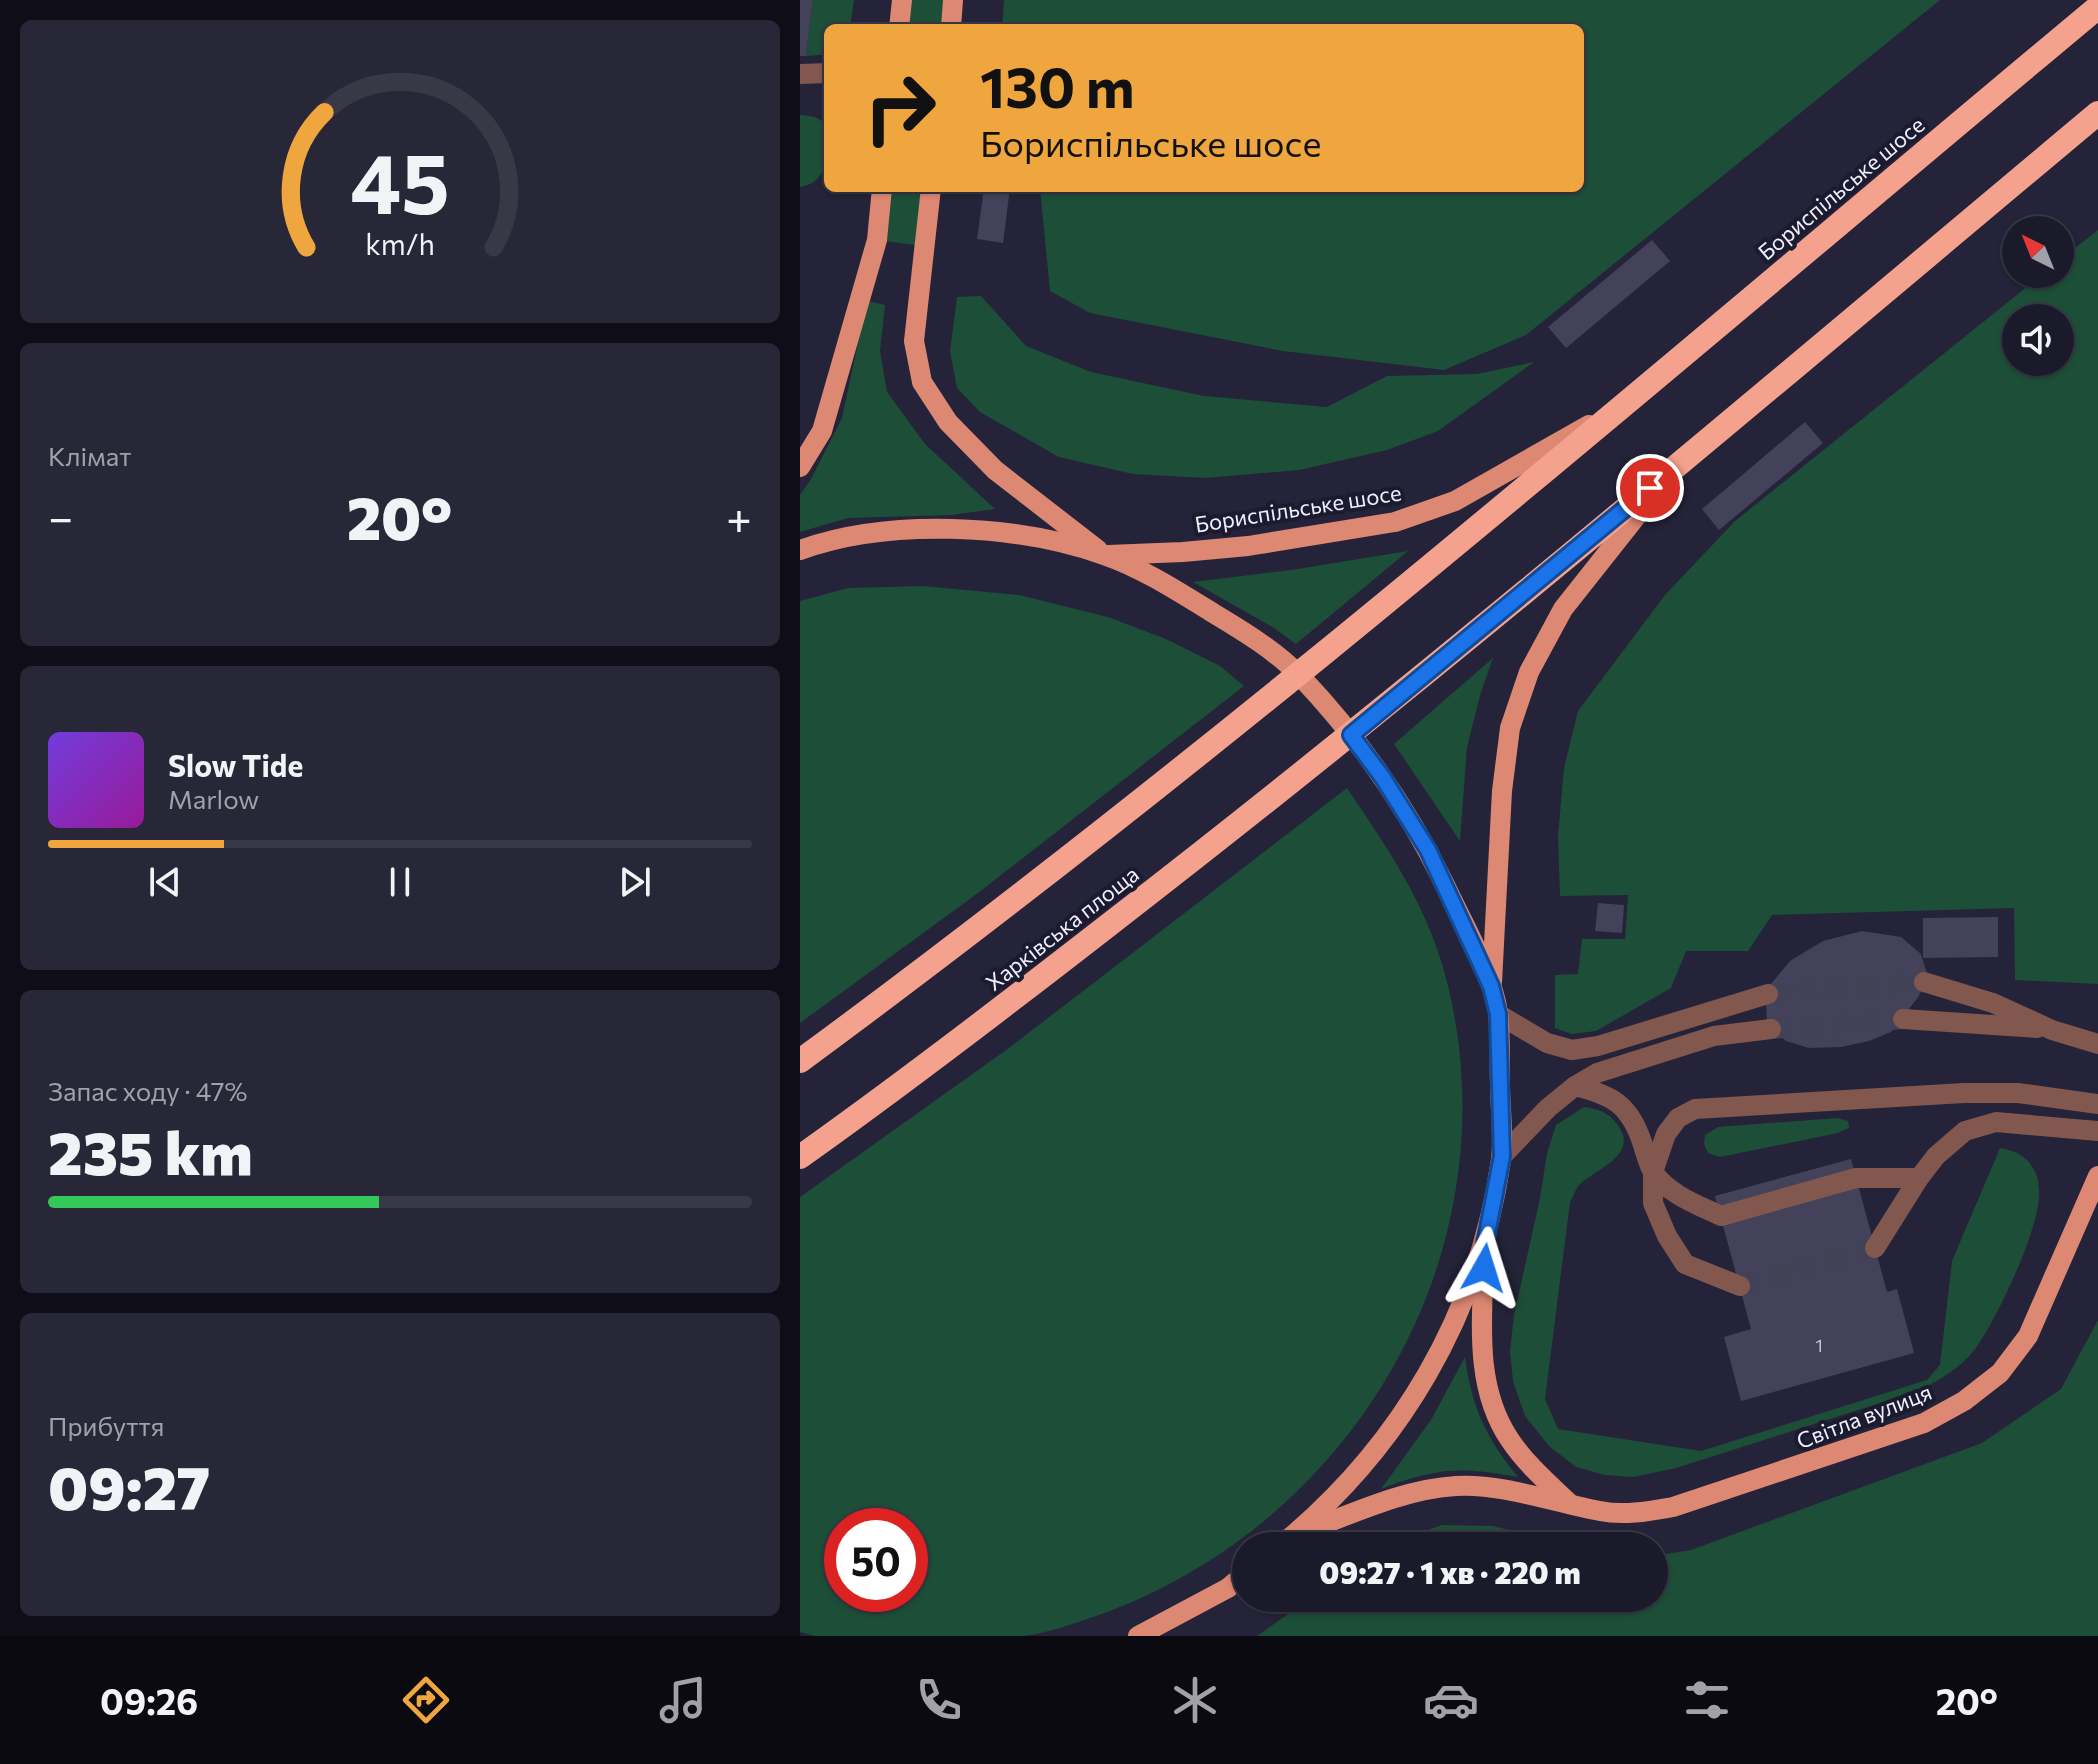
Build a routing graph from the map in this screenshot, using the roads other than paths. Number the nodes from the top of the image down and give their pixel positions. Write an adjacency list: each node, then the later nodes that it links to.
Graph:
1 (902, 0): 4 (main road)
2 (953, 0): 5 (main road)
3 (2098, 7): 11 (highway, Бориспільське шосе)
4 (899, 24)
5 (951, 24)
6 (824, 73): 7 (street)
7 (800, 74)
8 (2098, 113): 13 (highway)
9 (882, 192): 12 (main road)
10 (931, 192): 15 (main road)
11 (1617, 409): 15 (main road, Бориспільське шосе); 16 (highway, Бориспільське шосе)
12 (800, 467)
13 (1673, 469): 17 (highway); 19 (main road)
14 (800, 550): 15 (main road)
15 (1105, 555): 16 (main road)
16 (1298, 674): 17 (main road); 26 (highway)
17 (1351, 735): 19 (main road); 31 (highway, Харківська площа)
18 (1924, 982): 24 (street)
19 (1491, 986): 21 (main road)
20 (1768, 994): 21 (street)
21 (1498, 1014): 30 (main road)
22 (1903, 1019): 24 (street)
23 (1771, 1029): 27 (street)
24 (2052, 1030): 25 (street)
25 (2098, 1044)
26 (800, 1061)
27 (1575, 1086): 30 (street); 32 (street)
28 (2098, 1104): 32 (street)
29 (2098, 1131): 34 (street)
30 (1502, 1156): 35 (main road)
31 (800, 1157)
32 (1653, 1172): 34 (street); 37 (street)
33 (2098, 1176): 38 (main road, Світла вулиця)
34 (1919, 1178): 36 (street)
35 (1485, 1244): 38 (main road); 39 (main road)
36 (1875, 1248)
37 (1740, 1286)
38 (1569, 1503): 40 (main road, Світла вулиця)
39 (1295, 1532)
40 (1311, 1532)
41 (1232, 1585): 42 (main road)
42 (1138, 1636)

